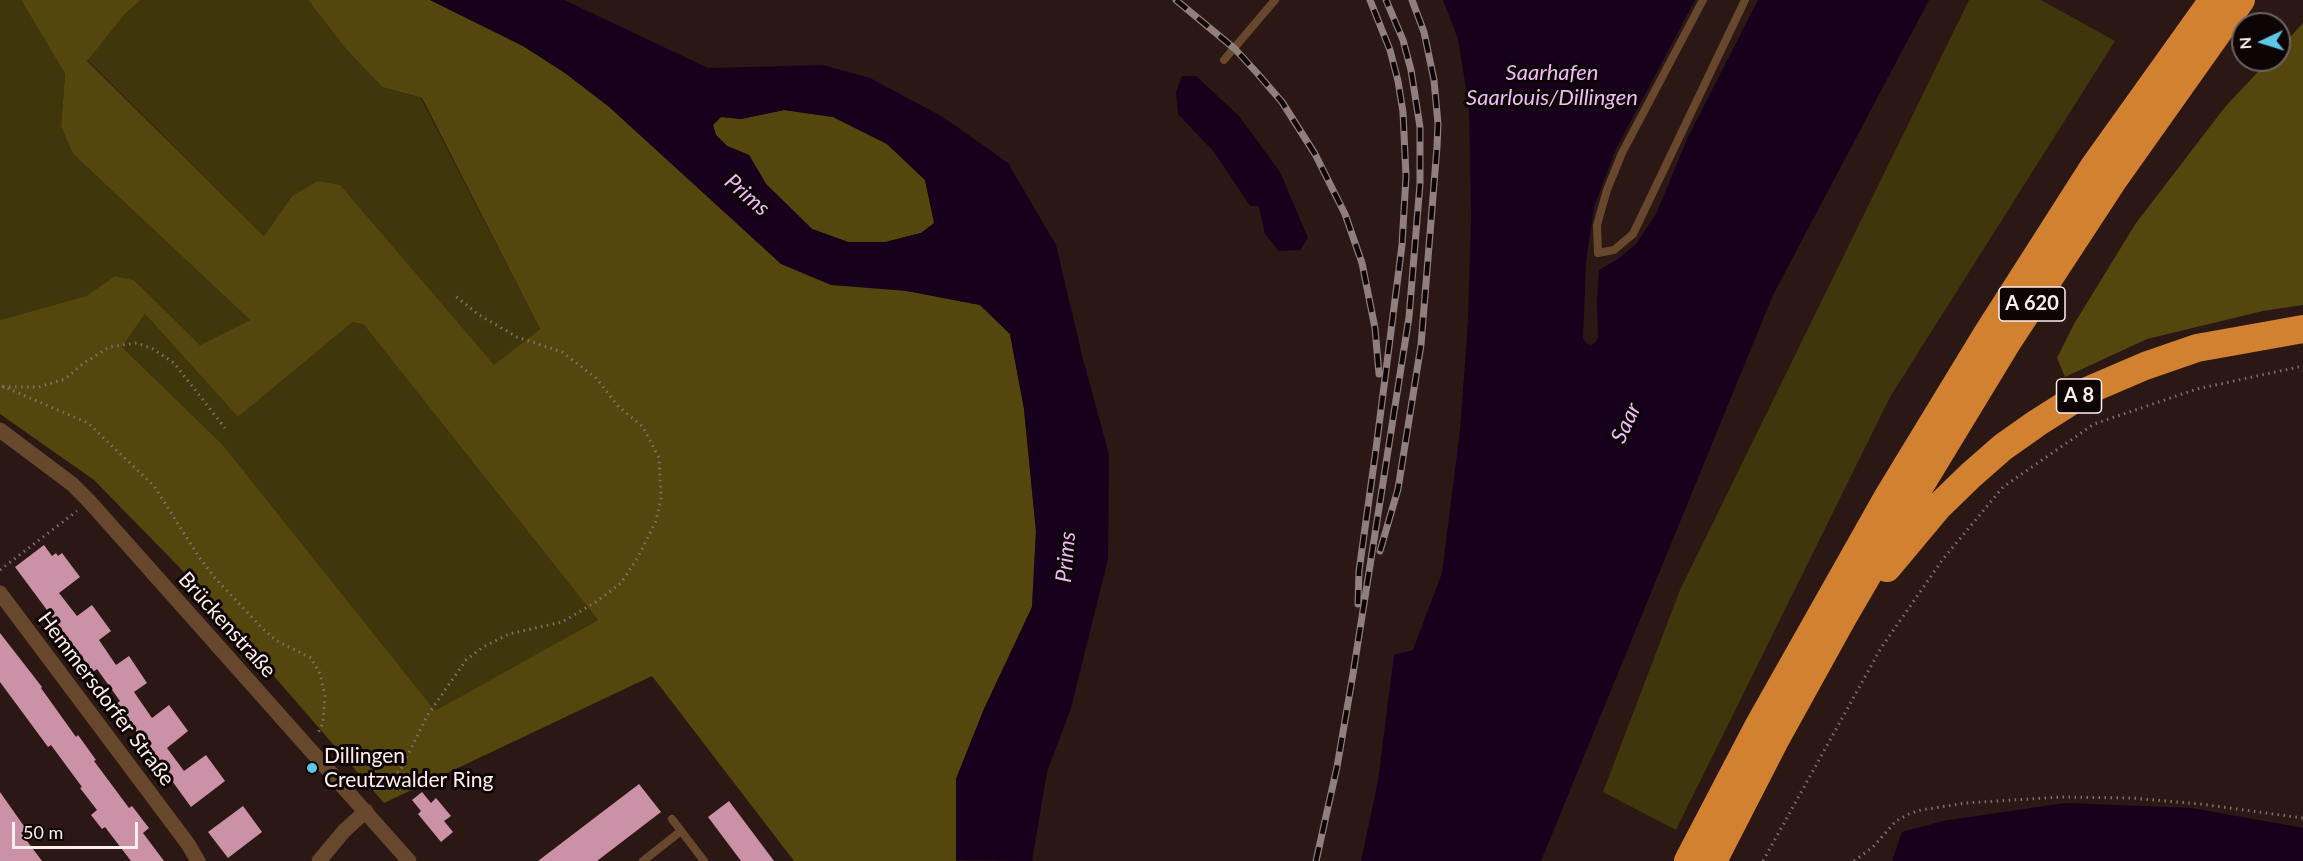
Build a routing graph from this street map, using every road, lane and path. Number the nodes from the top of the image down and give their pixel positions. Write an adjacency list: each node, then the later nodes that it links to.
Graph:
1 (1275, 0): 6 (lane)
2 (1703, 0): 3 (lane)
3 (1745, 0)
4 (2213, 0): 28 (highway)
5 (2241, 0): 16 (highway, A 620)
6 (1224, 60)
7 (454, 295): 18 (path)
8 (2303, 328): 16 (highway, A 8)
9 (2303, 366): 30 (path)
10 (1, 386): 11 (path); 17 (path)
11 (225, 428)
12 (0, 430): 13 (street, Brückenstraße)
13 (89, 501): 14 (path); 17 (street, Brückenstraße)
14 (0, 570)
15 (0, 593): 23 (street, Hemmersdorfer Straße)
16 (1842, 619): 29 (highway, A 8)
17 (310, 750): 18 (street, Brückenstraße)
18 (349, 793): 19 (street, Brückenstraße)
19 (366, 812): 24 (street); 25 (street, Brückenstraße)
20 (2303, 818): 31 (path)
21 (672, 819): 22 (lane)
22 (681, 831): 26 (lane); 27 (lane)
23 (198, 861)
24 (319, 861)
25 (409, 861)
26 (642, 861)
27 (704, 861)
28 (1689, 861)
29 (1713, 861)
30 (1763, 861)
31 (1854, 861)

